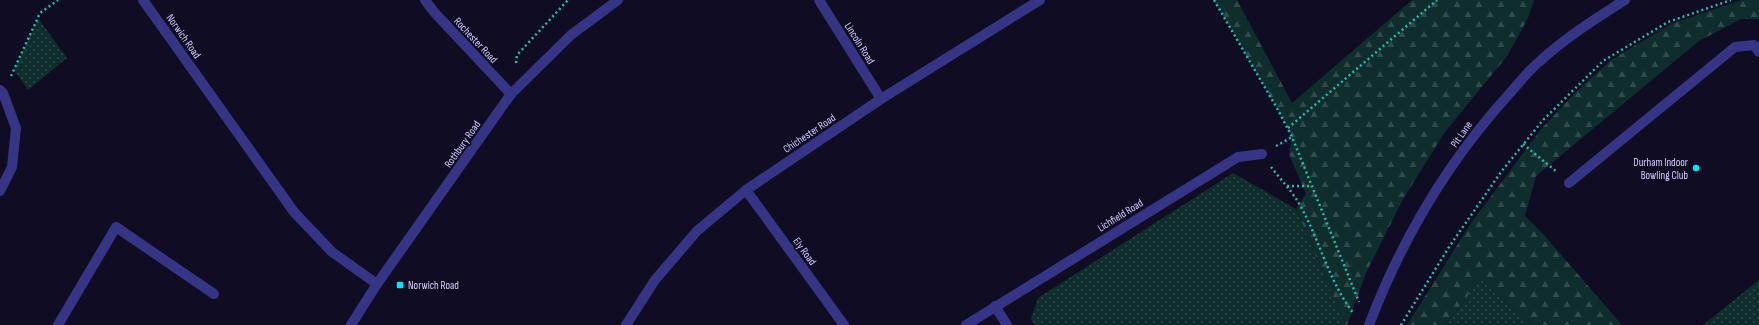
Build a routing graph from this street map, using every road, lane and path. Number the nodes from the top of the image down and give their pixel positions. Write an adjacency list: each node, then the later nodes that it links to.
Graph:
1 (58, 0): 13 (path)
2 (143, 0): 26 (street, Norwich Road)
3 (425, 0): 14 (street, Rochester Road)
4 (568, 0): 14 (path)
5 (618, 0): 14 (street, Rothbury Road)
6 (819, 0): 15 (street, Lincoln Road)
7 (1040, 0): 15 (street, Chichester Road)
8 (1214, 0): 16 (path)
9 (1437, 0): 16 (path)
10 (1625, 0): 37 (street, Pit Lane)
11 (1731, 0): 19 (path)
12 (1759, 52): 21 (street)
13 (2, 92): 25 (street)
14 (511, 94): 26 (street, Rothbury Road)
15 (881, 99): 24 (street, Chichester Road)
16 (1288, 128): 17 (path)
17 (1292, 137): 18 (path); 23 (path)
18 (1284, 142)
19 (1524, 144): 21 (path); 38 (path)
20 (1262, 154): 22 (path); 28 (street, Lichfield Road)
21 (1569, 183)
22 (1287, 186): 23 (path); 30 (path)
23 (1312, 186): 29 (path)
24 (746, 190): 33 (street, Chichester Road); 34 (street, Ely Road)
25 (0, 191)
26 (377, 284): 32 (street, Rothbury Road)
27 (214, 294): 31 (street)
28 (995, 306): 35 (street, Lichfield Road); 36 (street)
29 (1361, 307)
30 (1358, 320)
31 (58, 325)
32 (351, 325)
33 (626, 325)
34 (844, 325)
35 (966, 325)
36 (1007, 325)
37 (1369, 325)
38 (1401, 325)

